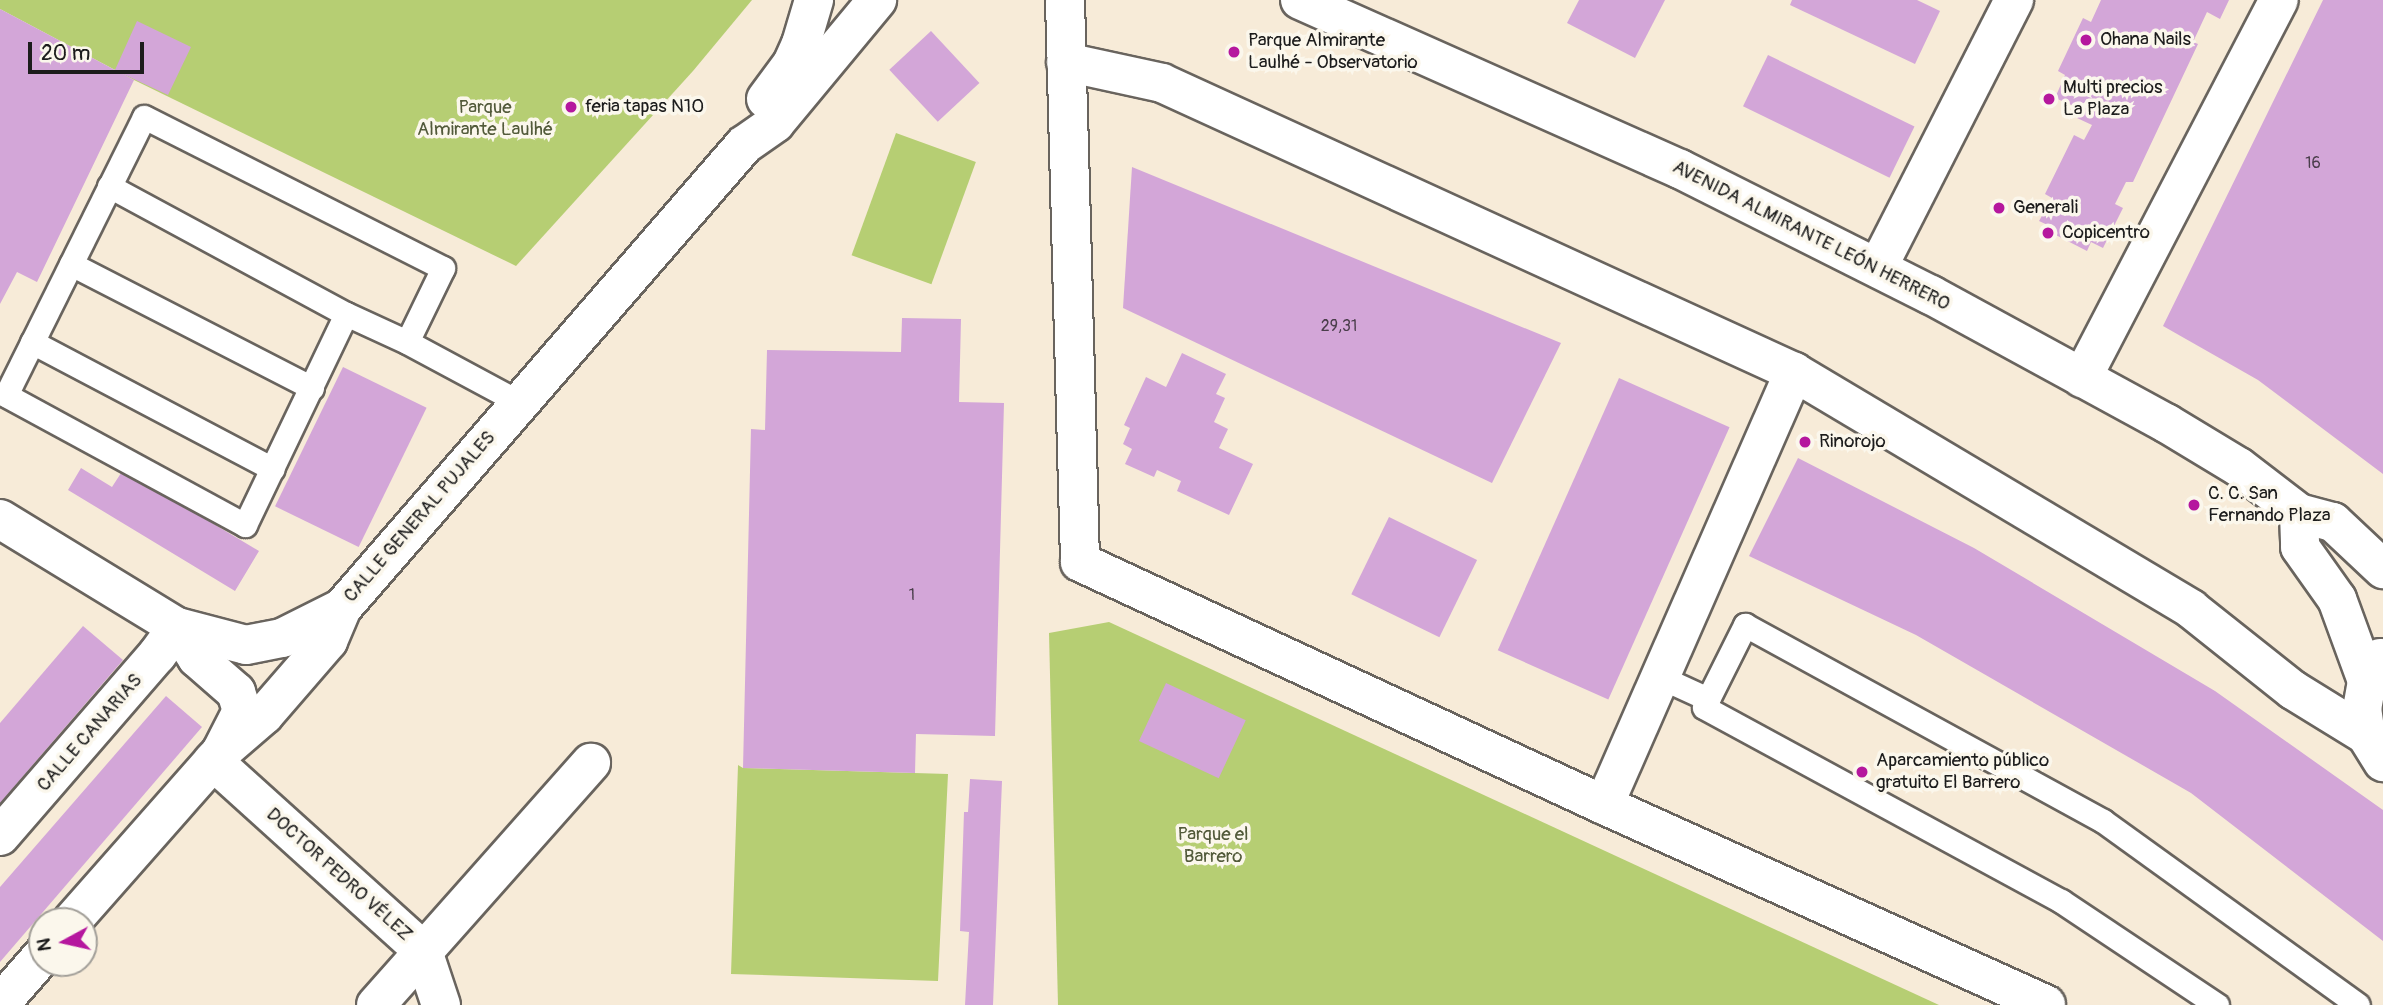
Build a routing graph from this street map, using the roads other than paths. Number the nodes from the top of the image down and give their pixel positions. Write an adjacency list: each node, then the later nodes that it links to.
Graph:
1 (814, 0): 8 (street)
2 (877, 0): 8 (street)
3 (1065, 0): 7 (street)
4 (1300, 0): 11 (street, AVENIDA ALMIRANTE LEÓN HERRERO)
5 (2014, 0): 11 (street)
6 (2279, 0): 16 (street)
7 (1066, 62): 15 (street); 32 (street)
8 (744, 145): 19 (street, CALLE GENERAL PUJALES)
9 (109, 186): 10 (lane); 12 (lane); 14 (lane)
10 (71, 264): 13 (lane); 17 (lane)
11 (1878, 267): 16 (street, AVENIDA ALMIRANTE LEÓN HERRERO)
12 (346, 314): 14 (lane); 17 (lane)
13 (32, 342): 18 (lane); 20 (lane)
14 (407, 342): 19 (lane)
15 (1794, 372): 27 (street); 29 (street)
16 (2082, 378): 21 (street, AVENIDA ALMIRANTE LEÓN HERRERO)
17 (312, 388): 20 (lane)
18 (3, 401): 20 (lane)
19 (519, 402): 24 (street, CALLE GENERAL PUJALES)
20 (273, 470)
21 (2299, 513): 23 (street); 26 (street)
22 (0, 519): 25 (street)
23 (2383, 569)
24 (342, 608): 25 (street); 30 (street, CALLE GENERAL PUJALES)
25 (177, 627): 30 (street); 33 (street, CALLE CANARIAS)
26 (2375, 668): 29 (street)
27 (1660, 677): 28 (lane); 32 (street)
28 (1708, 699): 41 (lane); 42 (lane)
29 (2375, 749)
30 (217, 756): 34 (street, CALLE GENERAL PUJALES); 35 (street, DOCTOR PEDRO VÉLEZ)
31 (591, 763): 35 (street)
32 (1604, 805): 40 (street)
33 (0, 836)
34 (84, 907)
35 (422, 951): 38 (street); 39 (street, DOCTOR PEDRO VÉLEZ)
36 (28, 972): 37 (street)
37 (0, 1004)
38 (376, 1005)
39 (440, 1005)
40 (2046, 1005)
41 (2217, 1005)
42 (2358, 1005)

